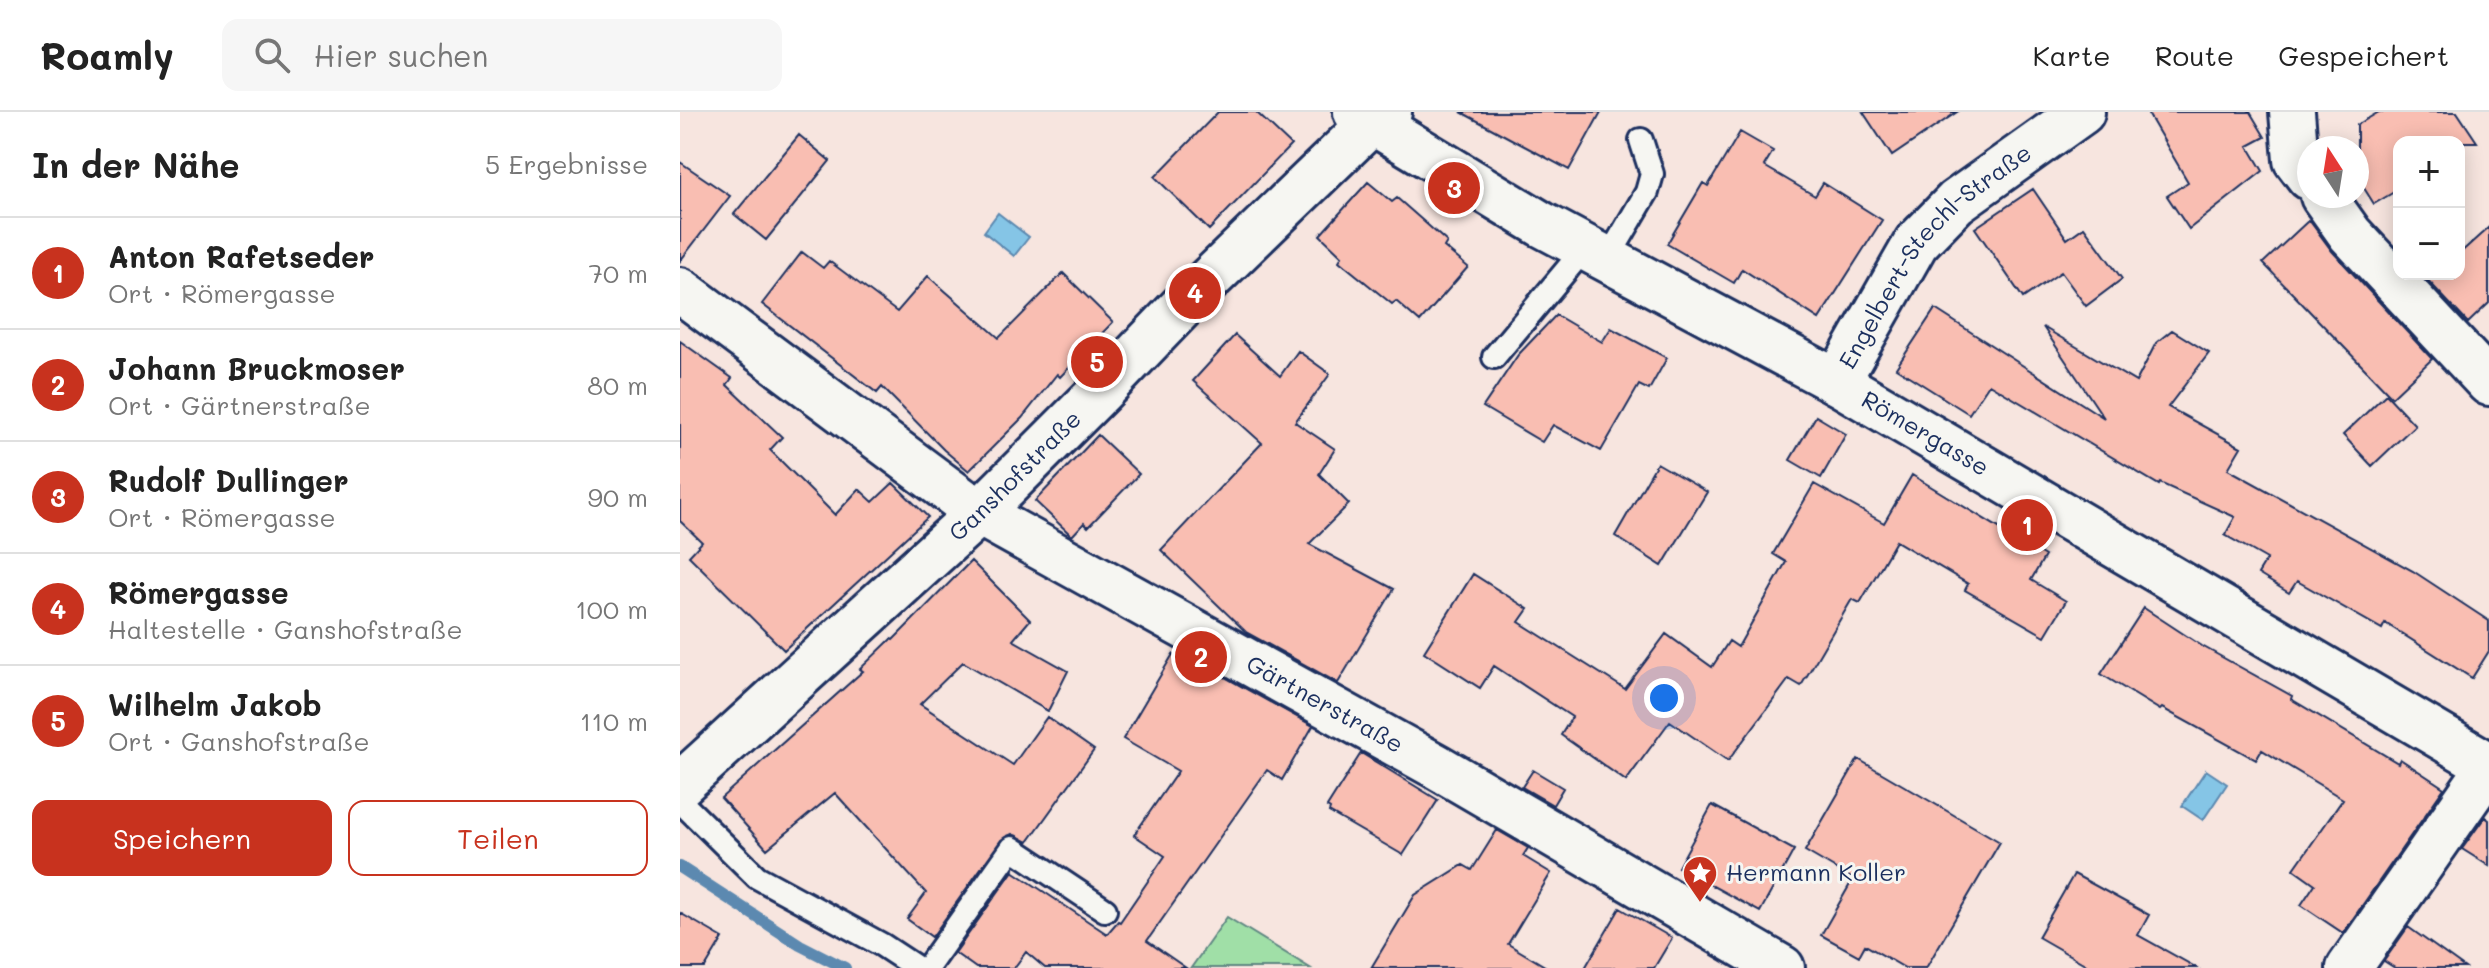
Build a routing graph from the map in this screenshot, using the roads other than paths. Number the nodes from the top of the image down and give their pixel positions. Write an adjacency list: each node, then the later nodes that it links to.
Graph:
1 (2082, 112): 11 (street, Engelbert-Stechl-Straße)
2 (2292, 112): 5 (street)
3 (1372, 115): 7 (street, Römergasse); 12 (street, Ganshofstraße)
4 (1641, 140): 7 (lane)
5 (2297, 161)
6 (2332, 208): 10 (street)
7 (1596, 254): 9 (lane); 11 (street, Römergasse)
8 (680, 290): 12 (street, Gärtnerstraße)
9 (1494, 357)
10 (2484, 366)
11 (1837, 382): 13 (street, Römergasse)
12 (979, 513): 14 (street, Ganshofstraße); 19 (street, Gärtnerstraße)
13 (2489, 766): 20 (street)
14 (680, 785)
15 (680, 801): 17 (lane)
16 (1105, 910): 18 (lane)
17 (917, 968)
18 (927, 968)
19 (1782, 968)
20 (2349, 968)

